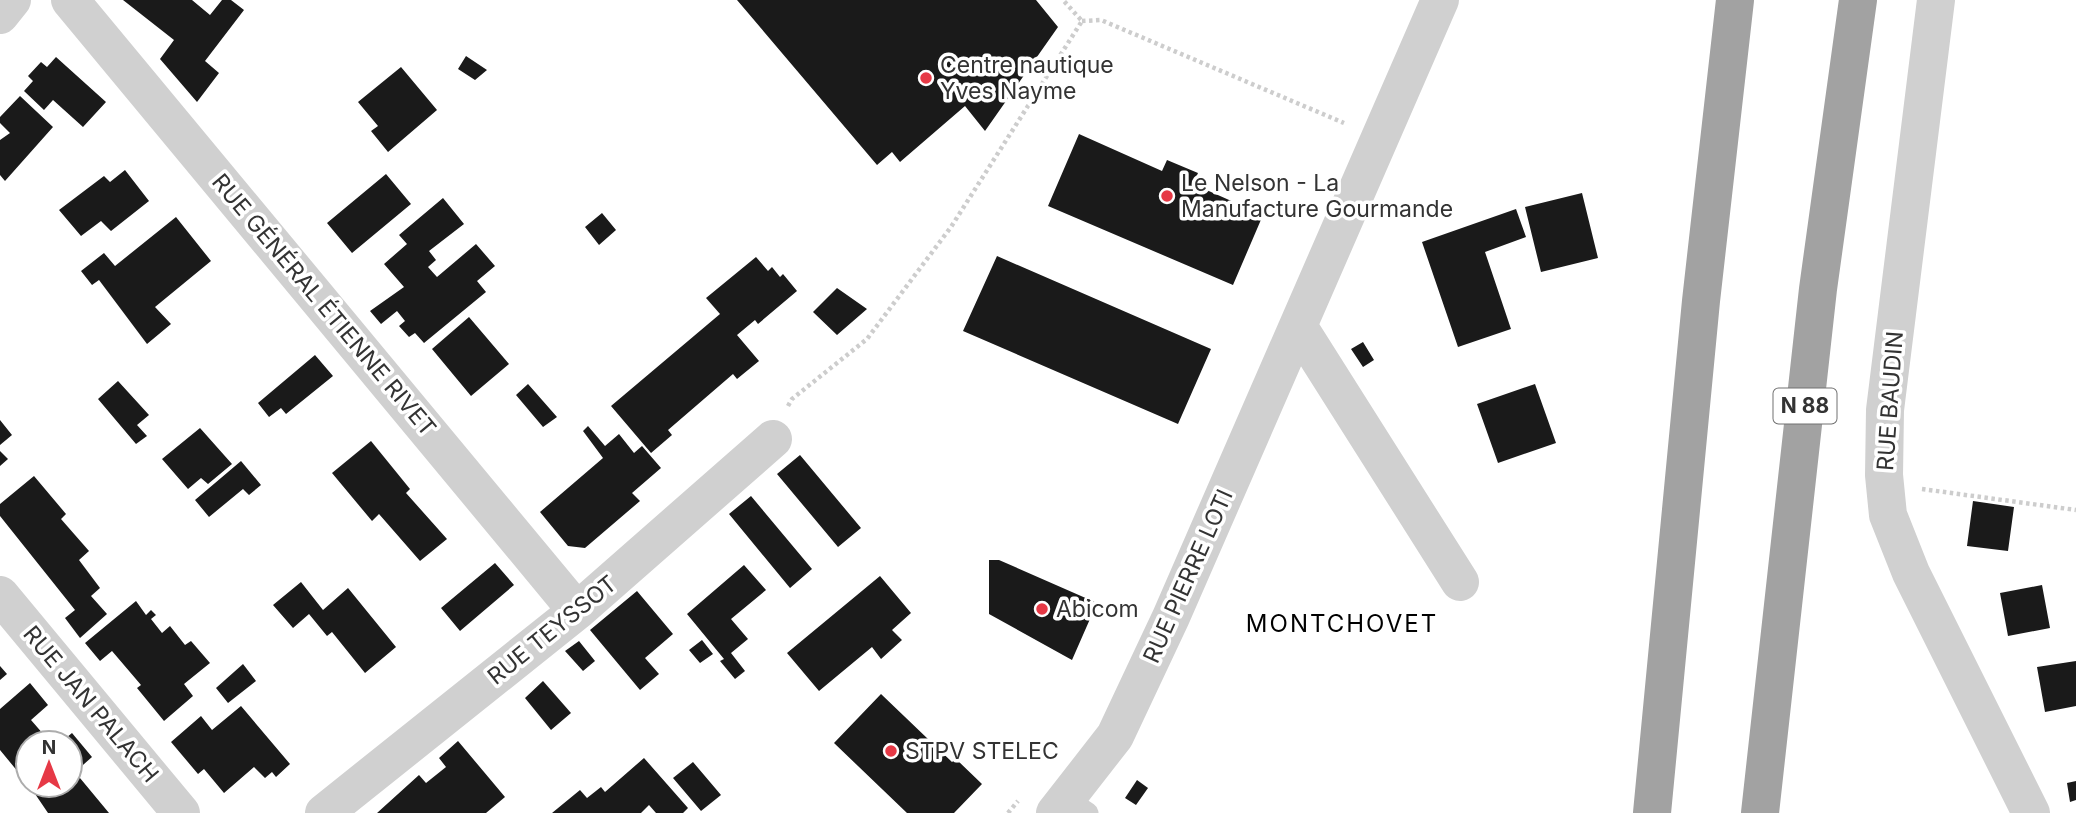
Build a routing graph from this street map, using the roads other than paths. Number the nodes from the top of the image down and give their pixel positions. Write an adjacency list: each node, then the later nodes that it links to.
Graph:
1 (12, 0): 7 (street)
2 (70, 0): 12 (street, RUE GÉNÉRAL ÉTIENNE RIVET)
3 (1440, 0): 8 (street, RUE PIERRE LOTI)
4 (1735, 0): 16 (highway)
5 (1858, 0): 17 (highway, N 88)
6 (1936, 0): 18 (street, RUE BAUDIN)
7 (0, 15)
8 (1298, 326): 10 (street); 13 (street, RUE PIERRE LOTI)
9 (773, 439): 12 (street, RUE TEYSSOT)
10 (1460, 582)
11 (0, 595): 14 (street, RUE JAN PALACH)
12 (577, 611): 15 (street, RUE TEYSSOT)
13 (1070, 808)
14 (181, 813)
15 (324, 813)
16 (1652, 813)
17 (1760, 813)
18 (2031, 813)

